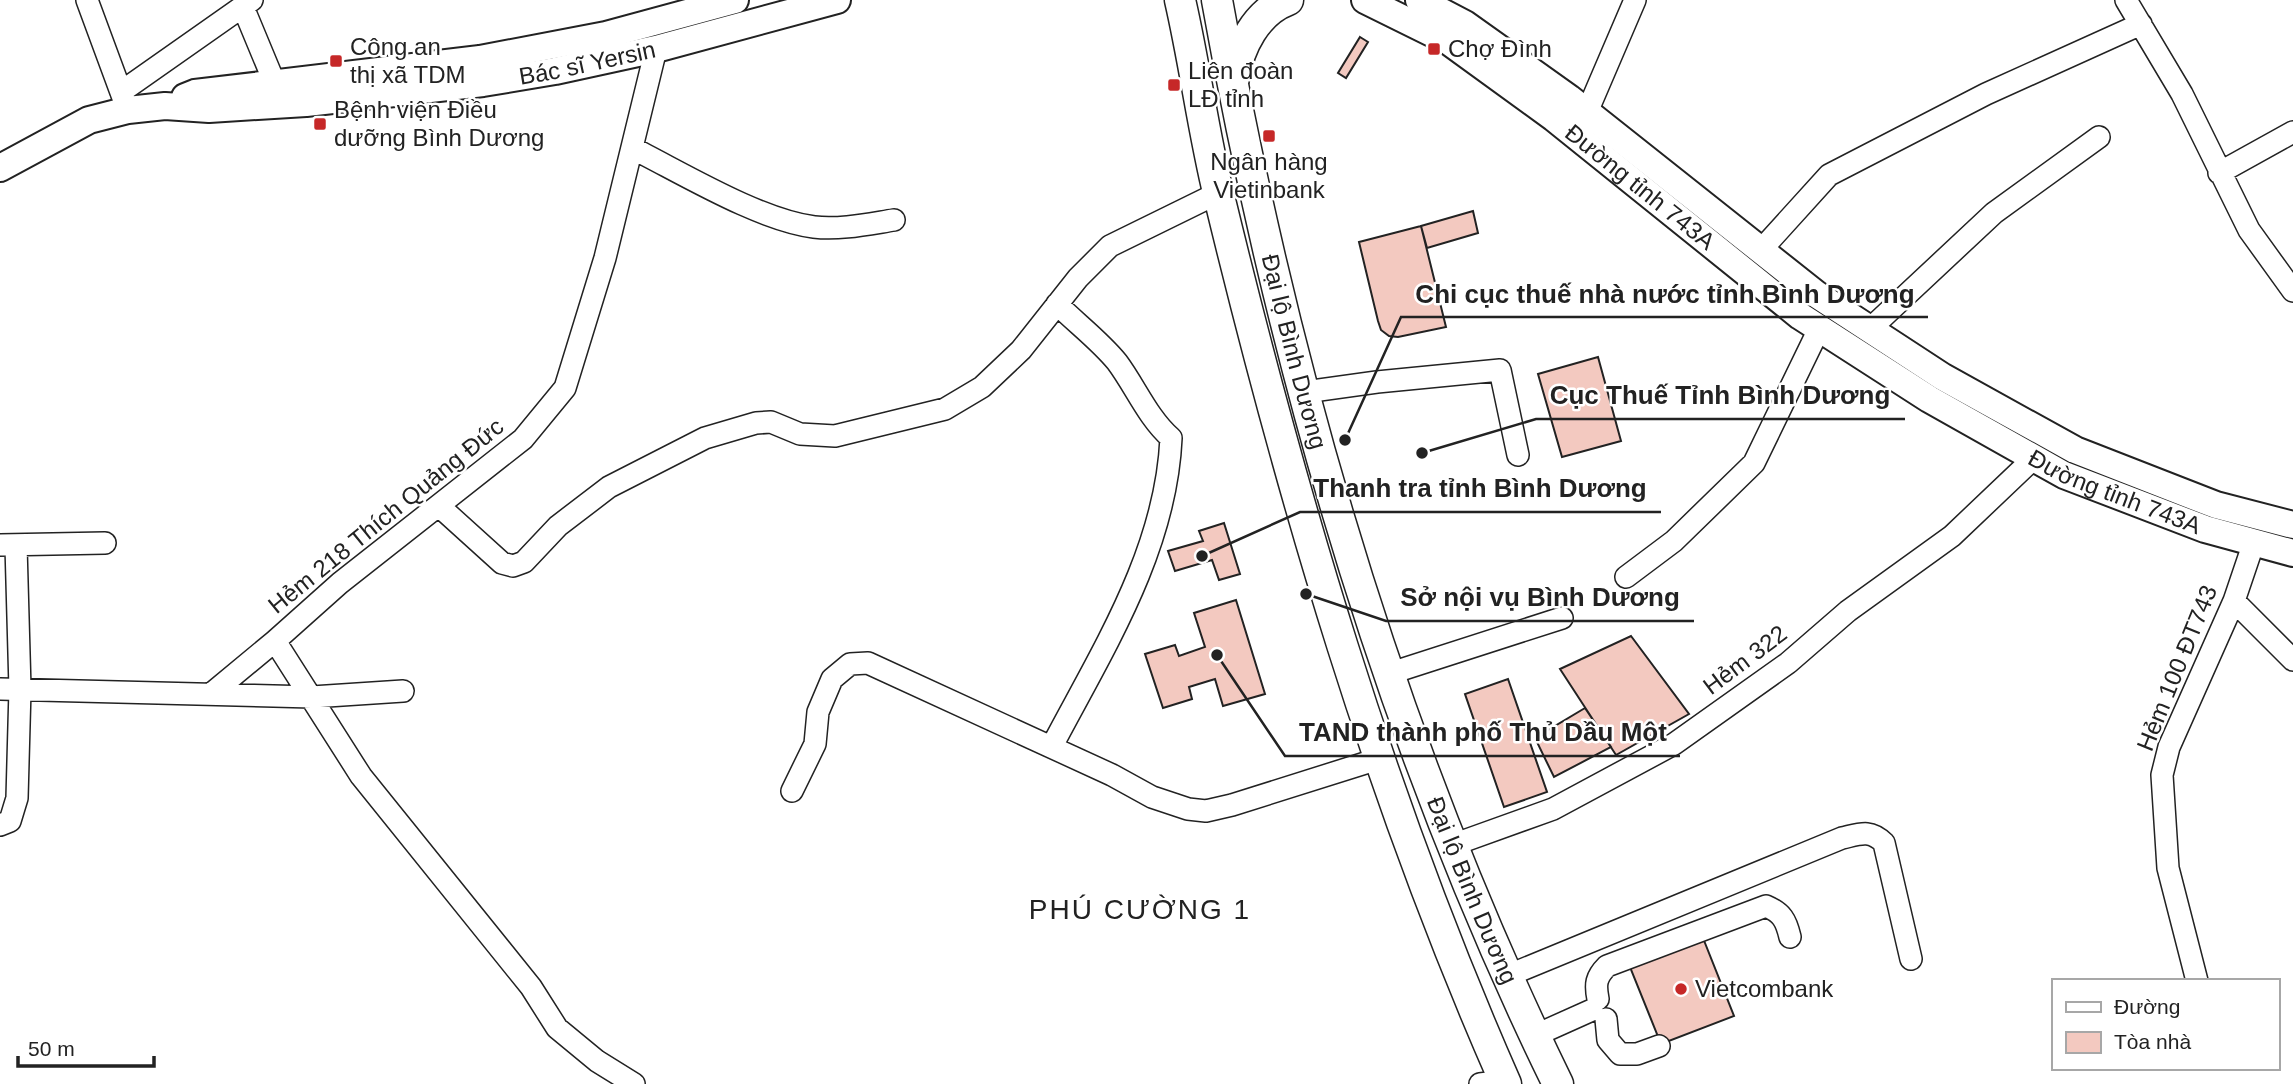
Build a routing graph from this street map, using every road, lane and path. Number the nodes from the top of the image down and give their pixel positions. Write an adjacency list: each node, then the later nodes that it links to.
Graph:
1 (87, 0): 21 (street)
2 (735, 0): 14 (main road, Bác sĩ Yersin)
3 (837, 0): 12 (main road, Bác sĩ Yersin)
4 (1166, 0): 13 (highway)
5 (1217, 0): 18 (highway, Đại lộ Bình Dương)
6 (1288, 0): 18 (highway)
7 (1365, 0): 23 (main road, Đường tỉnh 743A)
8 (1635, 0): 23 (street)
9 (2126, 0): 15 (street)
10 (1422, 1): 23 (main road, Đường tỉnh 743A)
11 (248, 3): 19 (street); 21 (street)
12 (788, 5): 16 (main road, Bác sĩ Yersin)
13 (1183, 12): 29 (highway, Đại lộ Bình Dương)
14 (655, 22): 16 (main road); 17 (main road, Bác sĩ Yersin)
15 (2141, 24): 28 (street); 31 (street)
16 (656, 48): 17 (main road, Bác sĩ Yersin); 26 (street, Hẻm 218 Thích Quảng Đức)
17 (482, 71): 20 (main road, Bác sĩ Yersin)
18 (1234, 82): 36 (highway, Đại lộ Bình Dương)
19 (275, 84): 20 (main road, Bác sĩ Yersin); 22 (main road, Bác sĩ Yersin)
20 (372, 85): 22 (main road, Bác sĩ Yersin)
21 (125, 101): 22 (main road, Bác sĩ Yersin); 27 (main road, Bác sĩ Yersin)
22 (164, 106)
23 (1570, 109): 31 (main road, Đường tỉnh 743A); 34 (main road, Đường tỉnh 743A)
24 (2293, 132): 28 (street)
25 (2099, 137): 35 (street)
26 (632, 148): 30 (street); 39 (street, Hẻm 218 Thích Quảng Đức)
27 (0, 168)
28 (2219, 173): 32 (street)
29 (1218, 193): 33 (street); 57 (highway, Đại lộ Bình Dương)
30 (894, 220)
31 (1761, 250): 35 (main road, Đường tỉnh 743A)
32 (2293, 291)
33 (1057, 304): 39 (street); 55 (street)
34 (1819, 329): 38 (main road, Đường tỉnh 743A); 45 (street)
35 (1870, 329): 40 (main road, Đường tỉnh 743A)
36 (1306, 392): 37 (street); 50 (highway, Đại lộ Bình Dương)
37 (1518, 455)
38 (2034, 458): 41 (main road, Đường tỉnh 743A); 60 (street, Hẻm 322)
39 (439, 506): 48 (street, Hẻm 218 Thích Quảng Đức)
40 (2293, 525)
41 (2254, 542): 44 (main road, Đường tỉnh 743A); 46 (street, Hẻm 100 ĐT743)
42 (105, 543): 43 (street)
43 (8, 546): 51 (street)
44 (2293, 553)
45 (1626, 577)
46 (2234, 601): 49 (street); 64 (street, Hẻm 100 ĐT743)
47 (1562, 618): 50 (street)
48 (275, 641): 53 (street); 54 (street, Hẻm 218 Thích Quảng Đức)
49 (2293, 660)
50 (1388, 674): 56 (highway, Đại lộ Bình Dương)
51 (10, 689): 53 (street); 59 (street)
52 (403, 691): 54 (street)
53 (211, 694): 54 (street)
54 (312, 697): 69 (street, Hẻm 218 Thích Quảng Đức)
55 (1052, 746): 57 (street); 58 (street)
56 (1414, 747): 57 (highway); 60 (highway, Đại lộ Bình Dương)
57 (1378, 759): 68 (highway, Đại lộ Bình Dương)
58 (792, 791)
59 (0, 825)
60 (1450, 846): 63 (highway, Đại lộ Bình Dương)
61 (1790, 937): 65 (street)
62 (1911, 959): 63 (street)
63 (1507, 976): 66 (highway, Đại lộ Bình Dương)
64 (2196, 979)
65 (1599, 1010): 66 (street); 67 (street)
66 (1534, 1036): 70 (highway, Đại lộ Bình Dương)
67 (1658, 1046)
68 (1497, 1083)
69 (633, 1084)
70 (1558, 1084)

